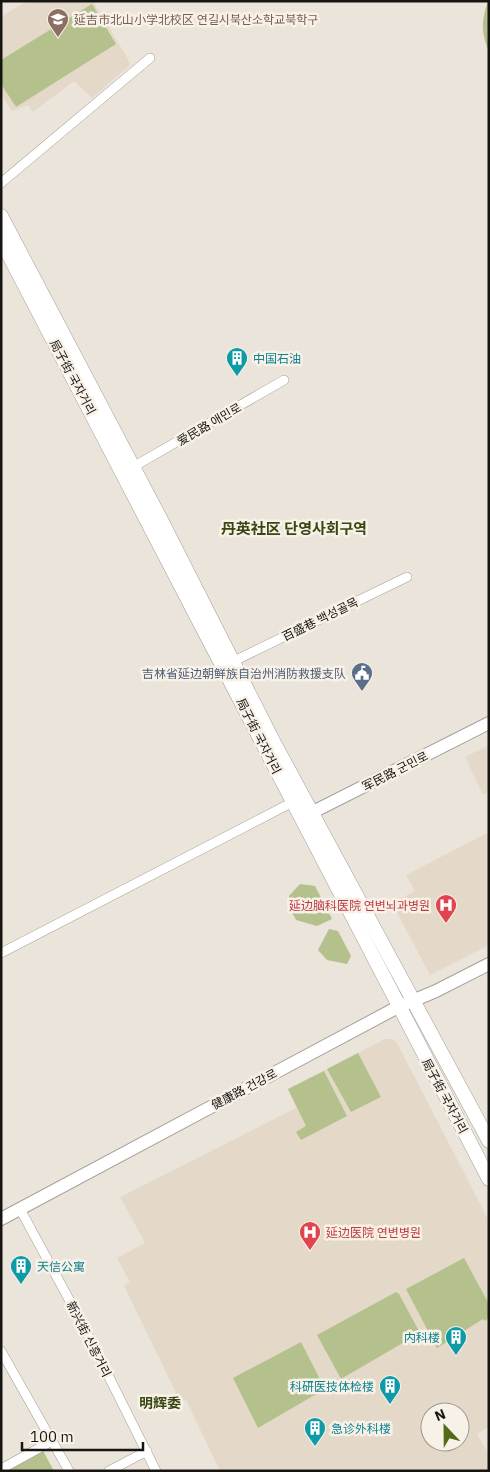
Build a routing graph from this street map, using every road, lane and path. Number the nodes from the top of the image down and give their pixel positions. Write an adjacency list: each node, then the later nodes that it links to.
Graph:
1 (150, 58): 2 (street)
2 (1, 183)
3 (1, 216): 6 (main road, 局子街 국자거리)
4 (1, 240): 10 (main road, 局子街 국자거리)
5 (284, 380): 6 (street, 爱民路 애민로)
6 (133, 467): 8 (main road, 局子街 국자거리)
7 (406, 577): 8 (street, 百盛巷 백성골목)
8 (234, 661): 11 (main road, 局子街 국자거리)
9 (489, 723): 11 (street, 军民路 군민로)
10 (293, 802): 11 (main road, 局子街 국자거리); 12 (street)
11 (306, 815): 14 (main road, 局子街 국자거리); 15 (main road, 局子街 국자거리)
12 (1, 953)
13 (489, 964): 14 (street, 健康路 건강로)
14 (413, 999): 15 (street, 健康路 건강로); 16 (main road, 局子街 국자거리)
15 (398, 1007): 17 (main road, 局子街 국자거리); 18 (street, 健康路 건강로)
16 (489, 1141)
17 (489, 1179)
18 (20, 1209): 19 (street, 健康路 건강로); 22 (street, 新兴街 신흥거리)
19 (1, 1219)
20 (1, 1351): 21 (street)
21 (52, 1441): 23 (street); 24 (street)
22 (146, 1451): 25 (street); 26 (street, 新兴街 신흥거리)
23 (1, 1469)
24 (68, 1471)
25 (109, 1471)
26 (156, 1471)

